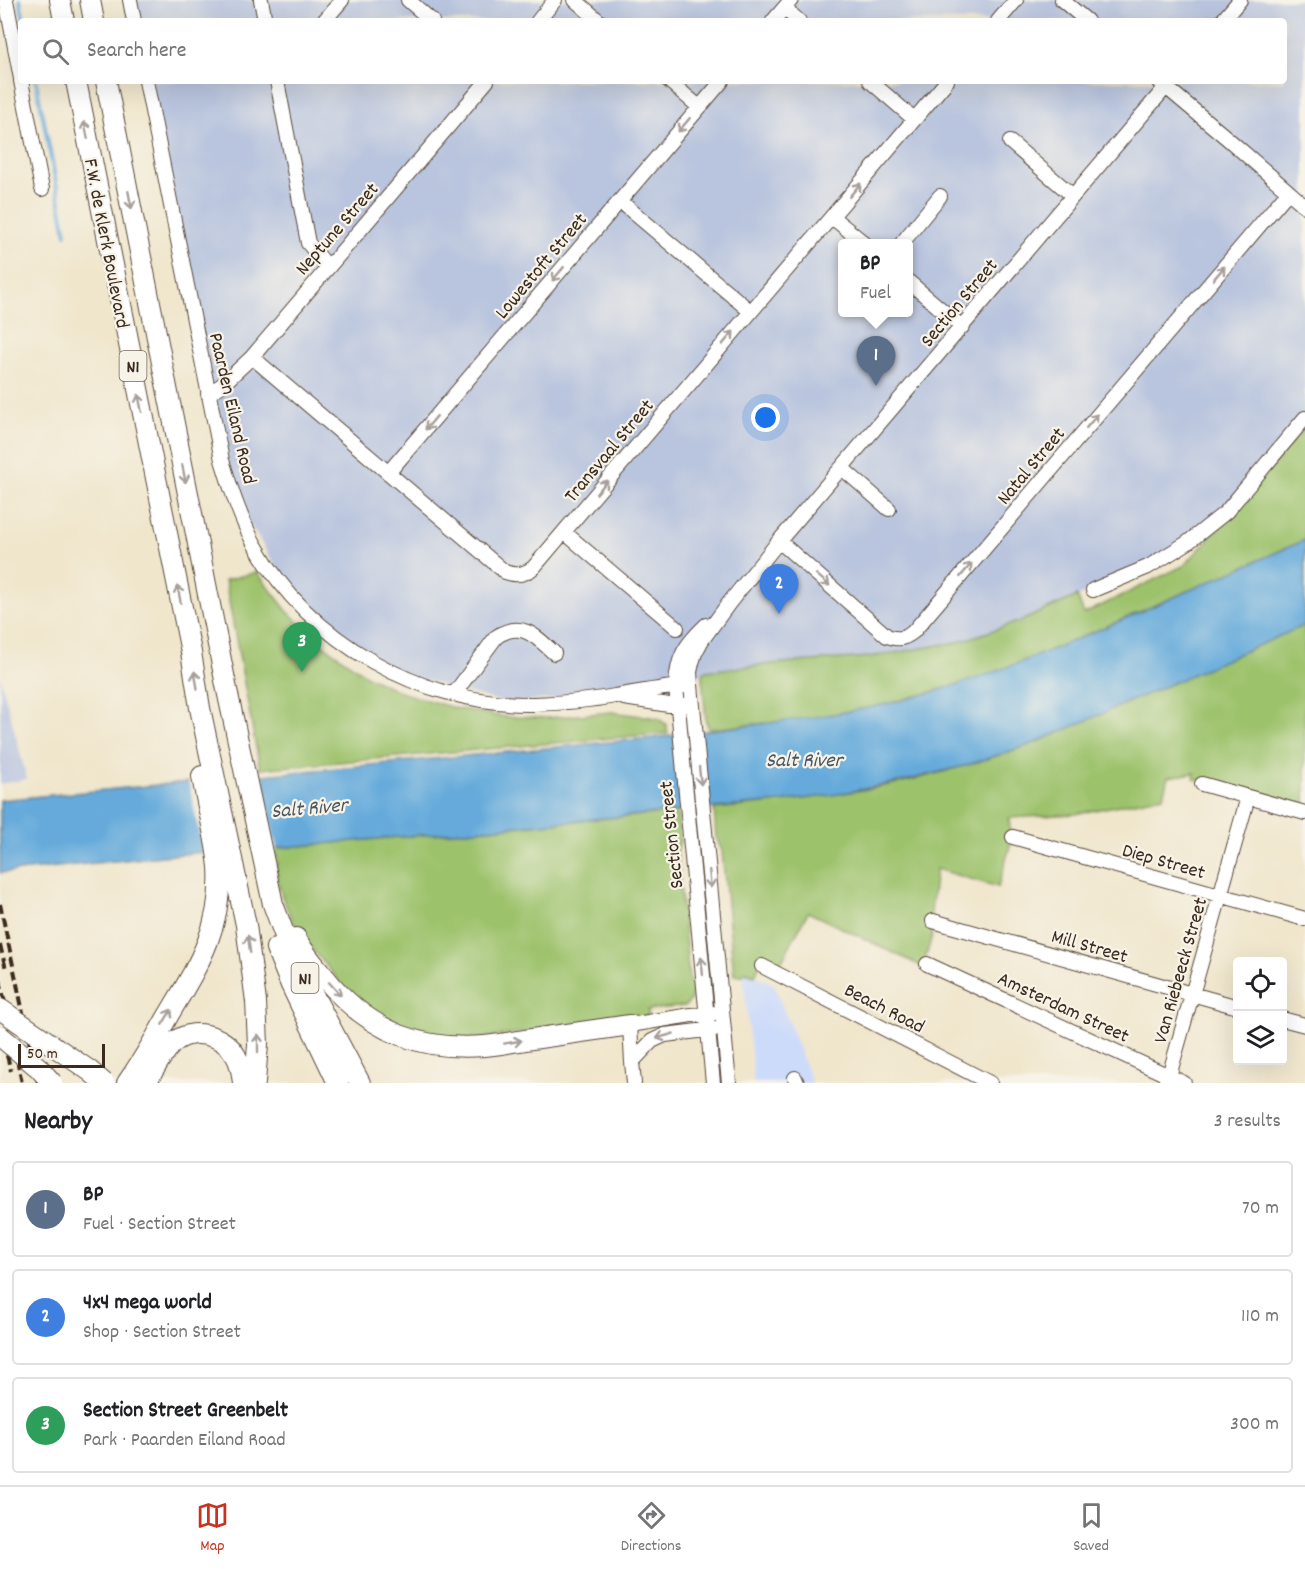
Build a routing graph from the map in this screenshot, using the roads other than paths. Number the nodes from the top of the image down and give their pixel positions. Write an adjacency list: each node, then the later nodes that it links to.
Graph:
1 (6, 0): 27 (street)
2 (60, 0): 14 (highway)
3 (90, 0): 15 (highway)
4 (130, 0): 16 (street)
5 (261, 0): 17 (street)
6 (342, 0): 18 (street)
7 (408, 0): 19 (street)
8 (555, 0): 20 (street)
9 (575, 0): 21 (street)
10 (1017, 0): 24 (street)
11 (1062, 0): 25 (street)
12 (1240, 0): 26 (street)
13 (787, 4): 22 (street); 23 (street)
14 (63, 18)
15 (93, 18)
16 (133, 18)
17 (264, 18)
18 (327, 18)
19 (429, 18)
20 (540, 18)
21 (596, 18)
22 (775, 18)
23 (797, 18)
24 (1001, 18)
25 (1083, 18)
26 (1225, 18)
27 (18, 64)
28 (22, 84): 43 (street)
29 (77, 84): 74 (highway, F.W. de Klerk Boulevard / N1, one-way to 29)
30 (107, 84): 74 (highway, F.W. de Klerk Boulevard / N1, one-way to 74)
31 (147, 84): 57 (street, Paarden Eiland Road)
32 (278, 84): 52 (street)
33 (484, 84): 52 (street, Neptune Street)
34 (672, 84): 40 (street)
35 (719, 84): 40 (street, Lowestoft Street)
36 (874, 84): 41 (street)
37 (944, 84): 41 (street, Transvaal Street)
38 (1164, 84): 46 (street, Section Street)
39 (1166, 84): 44 (street)
40 (699, 107): 47 (street, Lowestoft Street, one-way to 47)
41 (914, 118): 49 (street, Transvaal Street, one-way to 41)
42 (1010, 142): 46 (street)
43 (42, 189)
44 (1288, 192): 48 (street); 63 (street, Natal Street, one-way to 44)
45 (940, 196): 51 (street)
46 (1073, 196): 55 (street, Section Street)
47 (620, 201): 54 (street); 60 (street, Lowestoft Street, one-way to 60)
48 (1305, 206)
49 (832, 217): 50 (street); 54 (street, Transvaal Street)
50 (859, 239)
51 (905, 239)
52 (328, 267): 56 (street, Neptune Street)
53 (913, 285): 55 (street)
54 (750, 311): 62 (street, Transvaal Street, one-way to 54)
55 (962, 327): 59 (street, Section Street)
56 (252, 357): 57 (street, Neptune Street); 60 (street, Transvaal Street)
57 (208, 394): 70 (street, Paarden Eiland Road)
58 (1305, 418): 64 (street)
59 (842, 468): 61 (street); 63 (street, Section Street)
60 (388, 473): 62 (street, Transvaal Street)
61 (888, 509)
62 (564, 532): 66 (street)
63 (779, 541): 65 (street, Section Street)
64 (1093, 590)
65 (729, 603): 68 (street, Section Street); 69 (street, Section Street)
66 (677, 628)
67 (554, 653): 70 (street)
68 (691, 685): 69 (street, Paarden Eiland Road); 72 (street, Section Street)
69 (676, 686): 71 (street, Paarden Eiland Road); 73 (street, Section Street)
70 (454, 694): 71 (street, Paarden Eiland Road)
71 (613, 697): 73 (street, Paarden Eiland Road)
72 (693, 704): 73 (street, Paarden Eiland Road); 88 (street, Section Street, one-way to 88)
73 (677, 705): 89 (street, Section Street, one-way to 73)
74 (222, 768): 79 (highway, N1); 79 (highway, N1)
75 (1202, 784): 76 (street)
76 (1248, 797): 77 (street); 80 (street, Van Riebeeck Street)
77 (1305, 813)
78 (1013, 837): 80 (street, Diep Street)
79 (245, 858): 91 (highway, one-way to 91); 100 (highway, one-way to 79); 103 (highway, N1, one-way to 79); 104 (highway); 105 (highway, N1)
80 (1220, 896): 81 (street, Diep Street); 85 (street, Van Riebeeck Street)
81 (1305, 919)
82 (933, 921): 85 (street, Mill Street)
83 (927, 964): 97 (street, Amsterdam Street)
84 (762, 966): 109 (street, Beach Road)
85 (1193, 994): 86 (street, Mill Street); 97 (street, Van Riebeeck Street)
86 (1233, 1005)
87 (0, 1009): 99 (highway, bridge)
88 (723, 1012): 89 (street); 93 (street, Section Street)
89 (707, 1013): 91 (street); 94 (street, Section Street)
90 (1287, 1020): 92 (street)
91 (630, 1025): 96 (street)
92 (1305, 1025)
93 (724, 1028): 94 (street); 108 (street, Section Street)
94 (708, 1030): 96 (street, one-way to 96); 107 (street, Section Street)
95 (0, 1036): 98 (highway, bridge)
96 (632, 1062): 106 (street)
97 (1167, 1080): 110 (street, Amsterdam Street)
98 (52, 1083)
99 (104, 1083)
100 (127, 1083)
101 (146, 1083): 102 (highway)
102 (243, 1083)
103 (255, 1083)
104 (338, 1083)
105 (360, 1083)
106 (634, 1083)
107 (713, 1083)
108 (729, 1083)
109 (990, 1083)
110 (1184, 1083)

